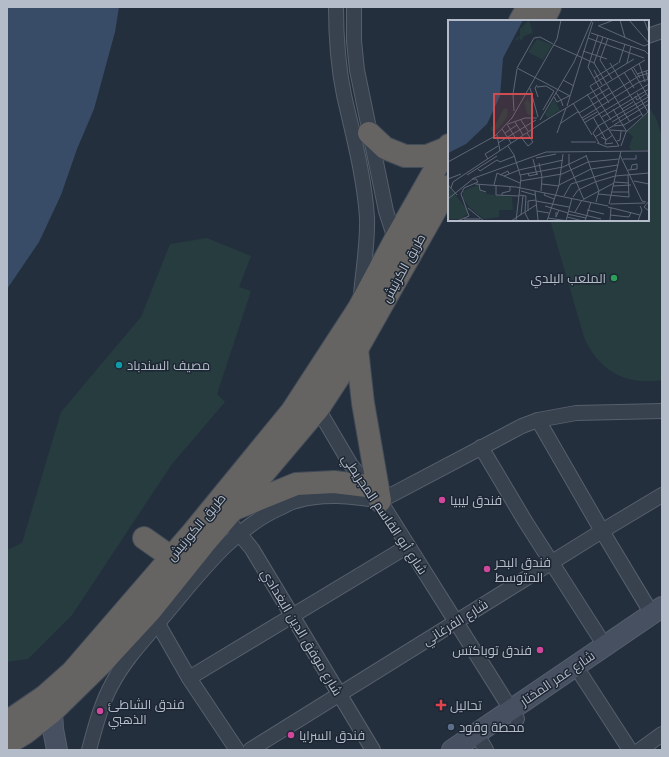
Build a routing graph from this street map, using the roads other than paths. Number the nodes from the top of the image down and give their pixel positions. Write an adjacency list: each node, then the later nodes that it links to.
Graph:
1 (336, 7): 10 (street)
2 (354, 7): 9 (street)
3 (528, 7): 5 (highway)
4 (550, 7): 6 (highway)
5 (521, 20)
6 (544, 20)
7 (662, 31): 8 (street)
8 (649, 36)
9 (364, 99): 10 (street); 11 (street)
10 (347, 105): 16 (street)
11 (369, 133): 12 (highway); 14 (street)
12 (448, 146): 14 (highway, طريق الكرنيش)
13 (448, 188): 15 (highway, طريق الكرنيش)
14 (395, 240): 15 (street); 16 (highway, طريق الكرنيش)
15 (406, 261): 17 (highway, طريق الكرنيش)
16 (360, 308): 28 (highway, طريق الكورنيش)
17 (357, 349): 18 (highway, طريق الكورنيش); 22 (highway)
18 (318, 409): 22 (street, شارع أبو القاسم المجريطي); 24 (highway, طريق الكورنيش)
19 (662, 411): 20 (street)
20 (538, 420): 21 (street); 25 (street)
21 (481, 447): 22 (street); 29 (street)
22 (373, 494): 24 (highway); 27 (street, شارع أبو القاسم المجريطي)
23 (662, 495): 25 (street, شارع الفرغاني)
24 (233, 520): 31 (street, شارع موفق الدين البغدادي); 32 (highway, طريق الكورنيش)
25 (602, 531): 29 (street, شارع الفرغاني); 30 (street)
26 (144, 538): 28 (highway)
27 (408, 546): 31 (street); 33 (street, شارع أبو القاسم المجريطي)
28 (171, 556): 40 (highway, طريق الكورنيش)
29 (552, 562): 33 (street, شارع الفرغاني); 34 (street)
30 (659, 614): 34 (main road, شارع عمر المختار); 35 (main road, شارع عمر المختار)
31 (292, 616): 36 (street); 37 (street, شارع موفق الدين البغدادي)
32 (154, 618): 36 (street); 38 (highway, طريق الكورنيش); 45 (street)
33 (456, 621): 37 (street, شارع الفرغاني); 39 (street, شارع أبو القاسم المجريطي)
34 (605, 646): 39 (main road, شارع عمر المختار)
35 (582, 676): 39 (main road, شارع عمر المختار); 50 (street)
36 (189, 678): 46 (street)
37 (340, 694): 47 (street, شارع الفرغاني); 48 (street, شارع موفق الدين البغدادي)
38 (52, 712): 42 (highway, طريق الكورنيش); 44 (main road)
39 (514, 714): 43 (main road, شارع عمر المختار); 49 (main road, شارع عمر المختار)
40 (7, 722)
41 (662, 734): 51 (street)
42 (7, 744)
43 (480, 748)
44 (56, 750)
45 (89, 750)
46 (237, 750)
47 (250, 750)
48 (373, 750)
49 (452, 750)
50 (630, 750)
51 (640, 750)

